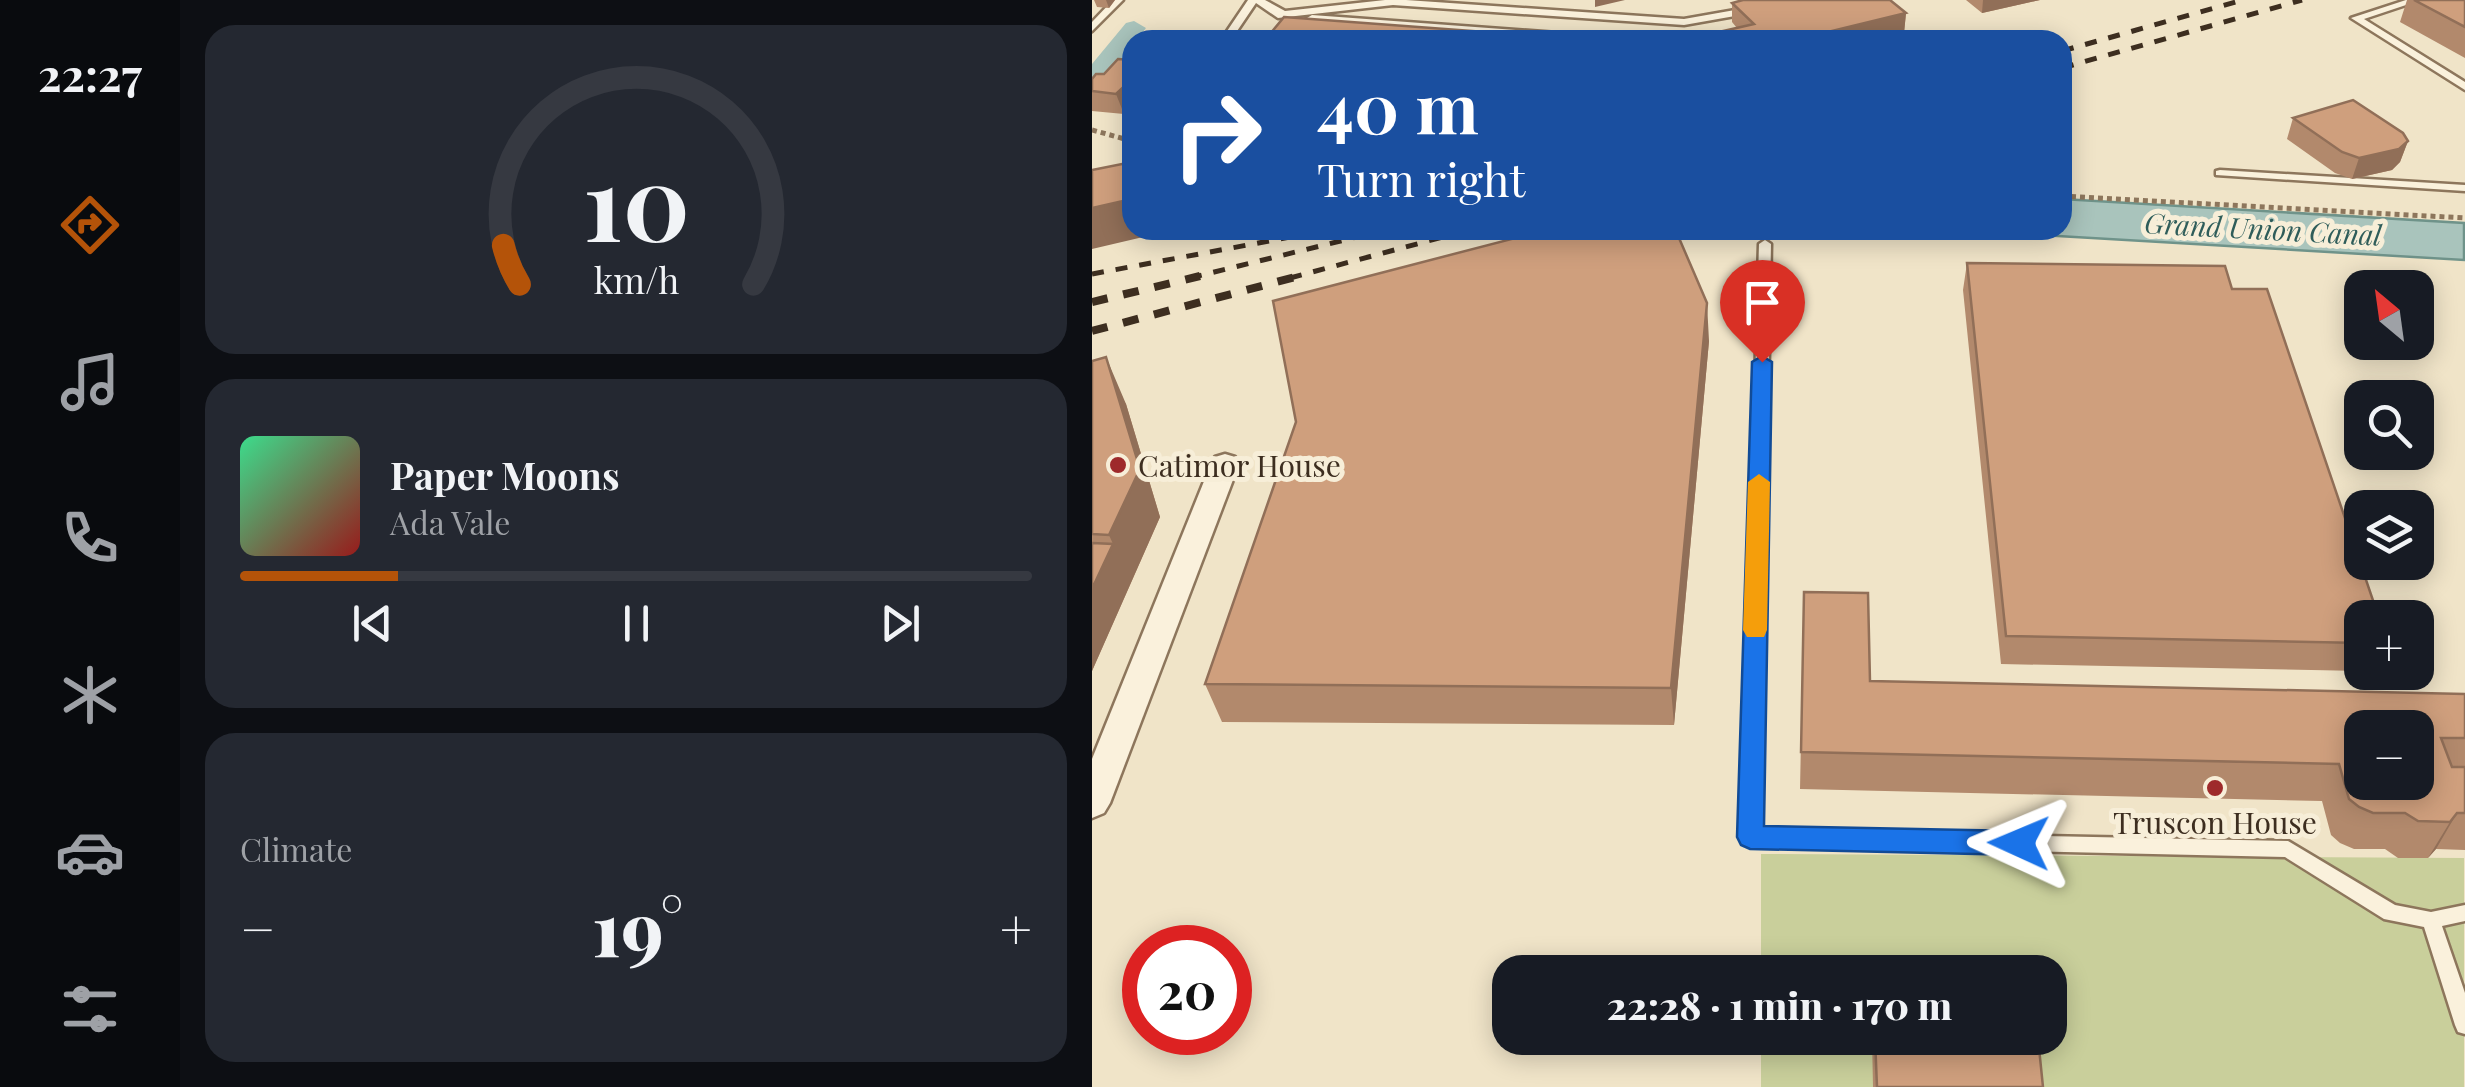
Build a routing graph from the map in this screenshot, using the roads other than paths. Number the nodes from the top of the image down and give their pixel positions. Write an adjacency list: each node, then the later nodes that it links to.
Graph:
1 (1118, 0): 6 (lane)
2 (1255, 0): 5 (lane); 7 (lane)
3 (2416, 0): 9 (lane)
4 (1760, 8): 5 (lane)
5 (1278, 15): 8 (lane)
6 (1092, 28)
7 (1233, 30)
8 (1478, 30)
9 (2464, 87)
10 (2220, 172): 11 (lane)
11 (2464, 188)
12 (1764, 244): 16 (lane)
13 (1225, 464): 14 (street)
14 (1092, 803)
15 (2464, 913): 16 (lane)
16 (2430, 920): 17 (lane)
17 (2464, 1025)

